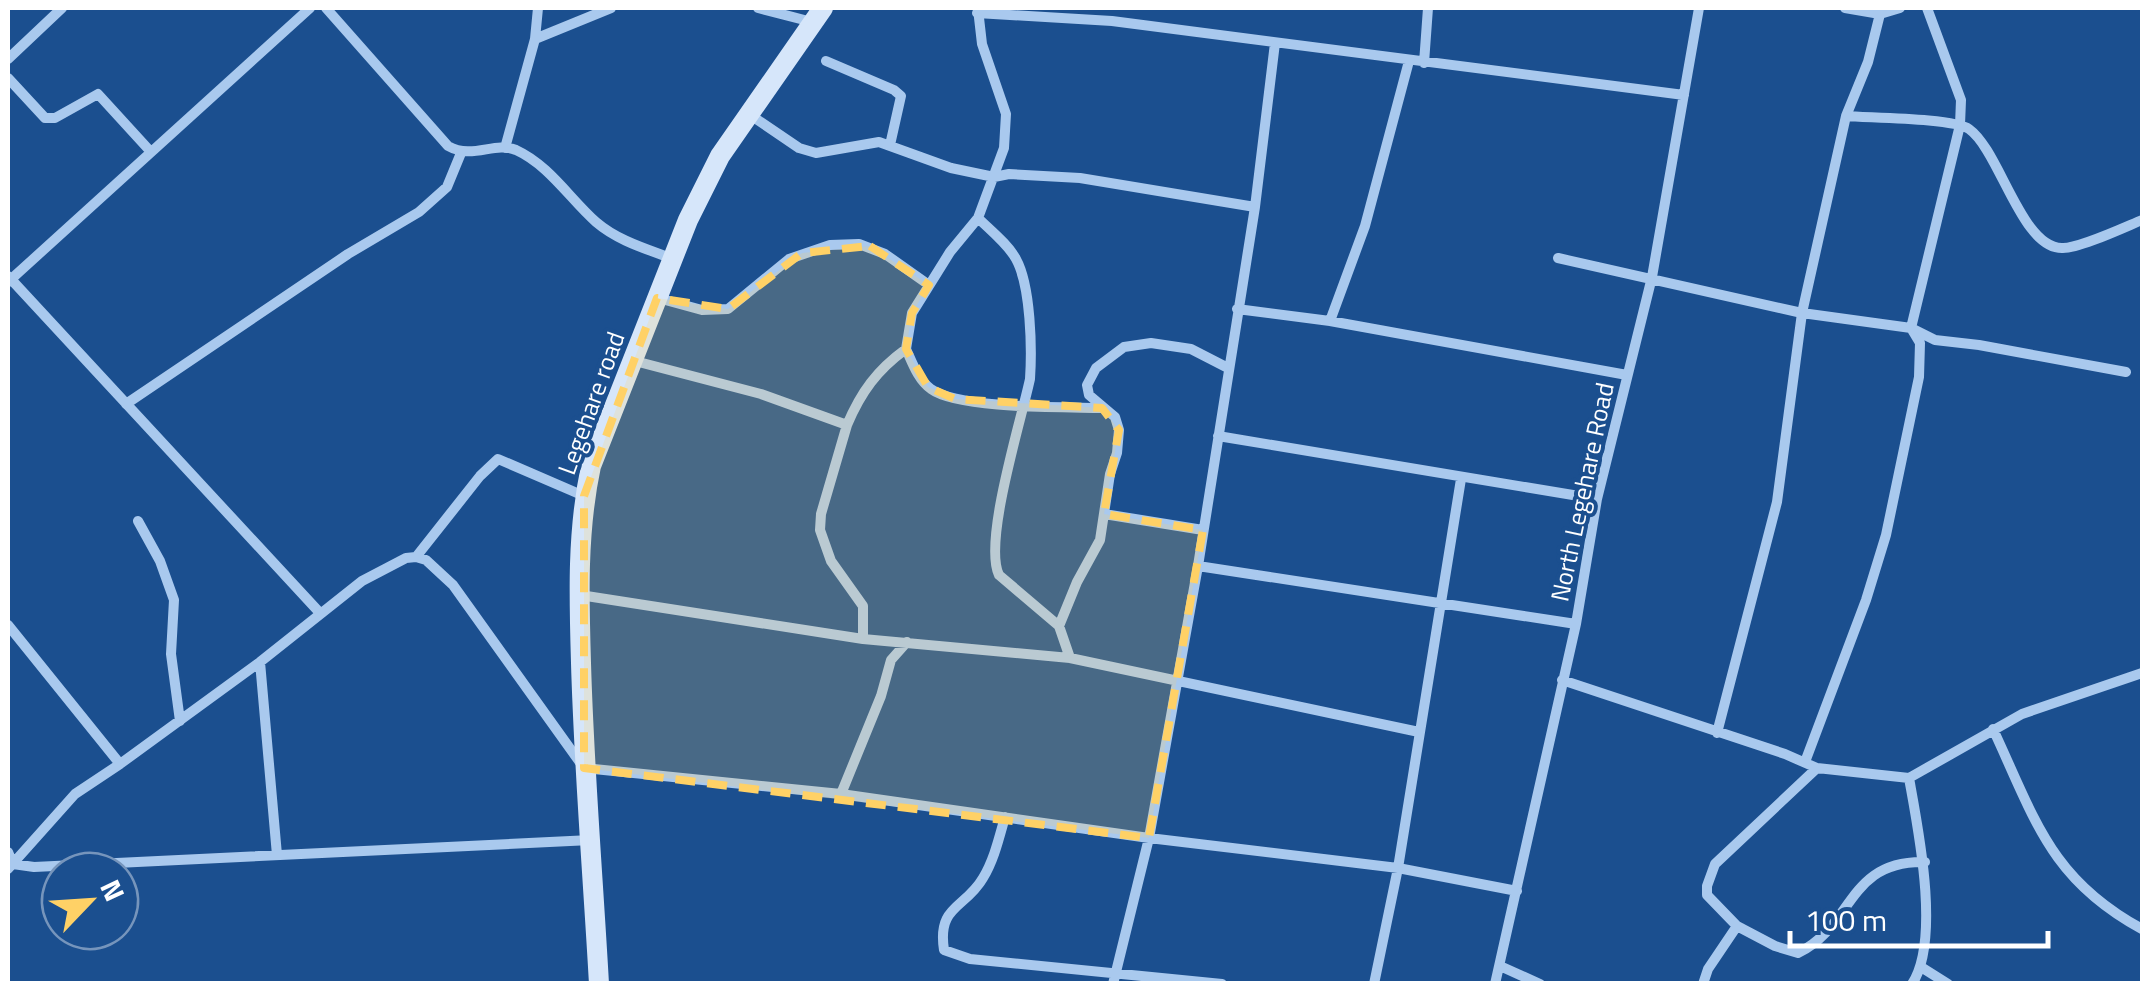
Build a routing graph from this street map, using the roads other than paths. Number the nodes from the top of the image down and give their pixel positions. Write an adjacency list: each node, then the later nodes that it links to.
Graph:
1 (62, 8): 19 (street)
2 (310, 8): 30 (street)
3 (326, 8): 31 (street)
4 (538, 8): 17 (street)
5 (611, 8): 17 (street)
6 (758, 8): 15 (street)
7 (1115, 8): 16 (street)
8 (1428, 8): 22 (street)
9 (1700, 8): 24 (street, North Legehare Road)
10 (1845, 8): 14 (street)
11 (1900, 8): 14 (street)
12 (1926, 8): 27 (street)
13 (978, 10): 16 (street); 32 (street)
14 (1880, 14): 26 (street)
15 (818, 15): 25 (main road, Legehare road)
16 (1112, 21): 18 (street)
17 (535, 39): 29 (street)
18 (1276, 43): 21 (street); 33 (street)
19 (8, 59)
20 (826, 61): 28 (street)
21 (1409, 61): 22 (street); 44 (street)
22 (1424, 62): 24 (street)
23 (8, 78): 30 (street)
24 (1684, 94): 38 (street, North Legehare Road)
25 (749, 114): 28 (street); 37 (main road, Legehare road)
26 (1846, 116): 27 (street); 43 (street)
27 (1960, 126): 35 (street); 45 (street)
28 (890, 145): 32 (street)
29 (504, 148): 31 (street); 37 (street)
30 (151, 152): 39 (street)
31 (460, 153): 51 (street)
32 (994, 177): 33 (street); 34 (street)
33 (1254, 207): 42 (street)
34 (978, 218): 40 (street); 52 (street)
35 (2142, 220)
36 (1558, 258): 38 (street)
37 (673, 259): 41 (main road, Legehare road)
38 (1652, 277): 43 (street); 50 (street, North Legehare Road)
39 (8, 279): 51 (street)
40 (929, 285): 41 (street); 46 (street)
41 (658, 298): 47 (main road, Legehare road)
42 (1237, 308): 44 (street); 48 (street)
43 (1802, 313): 45 (street); 80 (street)
44 (1330, 322): 50 (street)
45 (1911, 328): 49 (street); 81 (street)
46 (906, 349): 52 (street); 54 (street)
47 (631, 360): 54 (street); 57 (main road, Legehare road)
48 (1228, 368): 53 (street); 55 (street)
49 (2126, 372)
50 (1627, 375): 58 (street, North Legehare Road)
51 (126, 404): 66 (street)
52 (1025, 405): 53 (street); 69 (street)
53 (1102, 408): 59 (street)
54 (848, 425): 70 (street)
55 (1218, 436): 56 (street); 61 (street)
56 (1461, 479): 58 (street); 65 (street)
57 (584, 496): 62 (street); 64 (main road, Legehare road)
58 (1598, 499): 67 (street, North Legehare Road)
59 (1104, 514): 61 (street); 69 (street)
60 (138, 521): 77 (street)
61 (1204, 530): 63 (street)
62 (416, 558): 66 (street); 83 (street)
63 (1198, 566): 65 (street); 76 (street)
64 (580, 594): 70 (street); 83 (main road, Legehare road)
65 (1443, 606): 67 (street); 79 (street)
66 (320, 613): 73 (street)
67 (1576, 624): 75 (street, North Legehare Road)
68 (8, 625): 82 (street)
69 (1059, 626): 72 (street)
70 (863, 639): 71 (street)
71 (907, 642): 72 (street); 86 (street)
72 (1070, 658): 76 (street)
73 (260, 662): 77 (street); 91 (street)
74 (2142, 673): 78 (street)
75 (1562, 680): 80 (street); 95 (street, North Legehare Road)
76 (1175, 681): 79 (street); 88 (street)
77 (180, 721): 82 (street)
78 (1994, 730): 85 (street); 97 (street)
79 (1419, 732): 94 (street)
80 (1717, 733): 81 (street)
81 (1805, 762): 84 (street)
82 (120, 764): 93 (street)
83 (584, 768): 86 (street); 89 (main road, Legehare road)
84 (1817, 768): 85 (street); 96 (street)
85 (1909, 778): 92 (street)
86 (842, 794): 87 (street)
87 (1005, 818): 88 (street); 100 (street)
88 (1149, 838): 94 (street); 100 (street)
89 (591, 840): 91 (street); 102 (main road, Legehare road)
90 (8, 852): 93 (street)
91 (277, 856): 93 (street)
92 (1925, 862): 96 (street); 99 (street)
93 (10, 867)
94 (1398, 868): 95 (street); 104 (street)
95 (1517, 891): 98 (street, North Legehare Road)
96 (1736, 926): 107 (street)
97 (2142, 930)
98 (1500, 966): 105 (street, North Legehare Road); 106 (street)
99 (1921, 967): 101 (street); 108 (street)
100 (1114, 978): 103 (street)
101 (1947, 983)
102 (600, 984)
103 (1222, 984)
104 (1374, 984)
105 (1495, 984)
106 (1540, 984)
107 (1703, 984)
108 (1912, 984)

